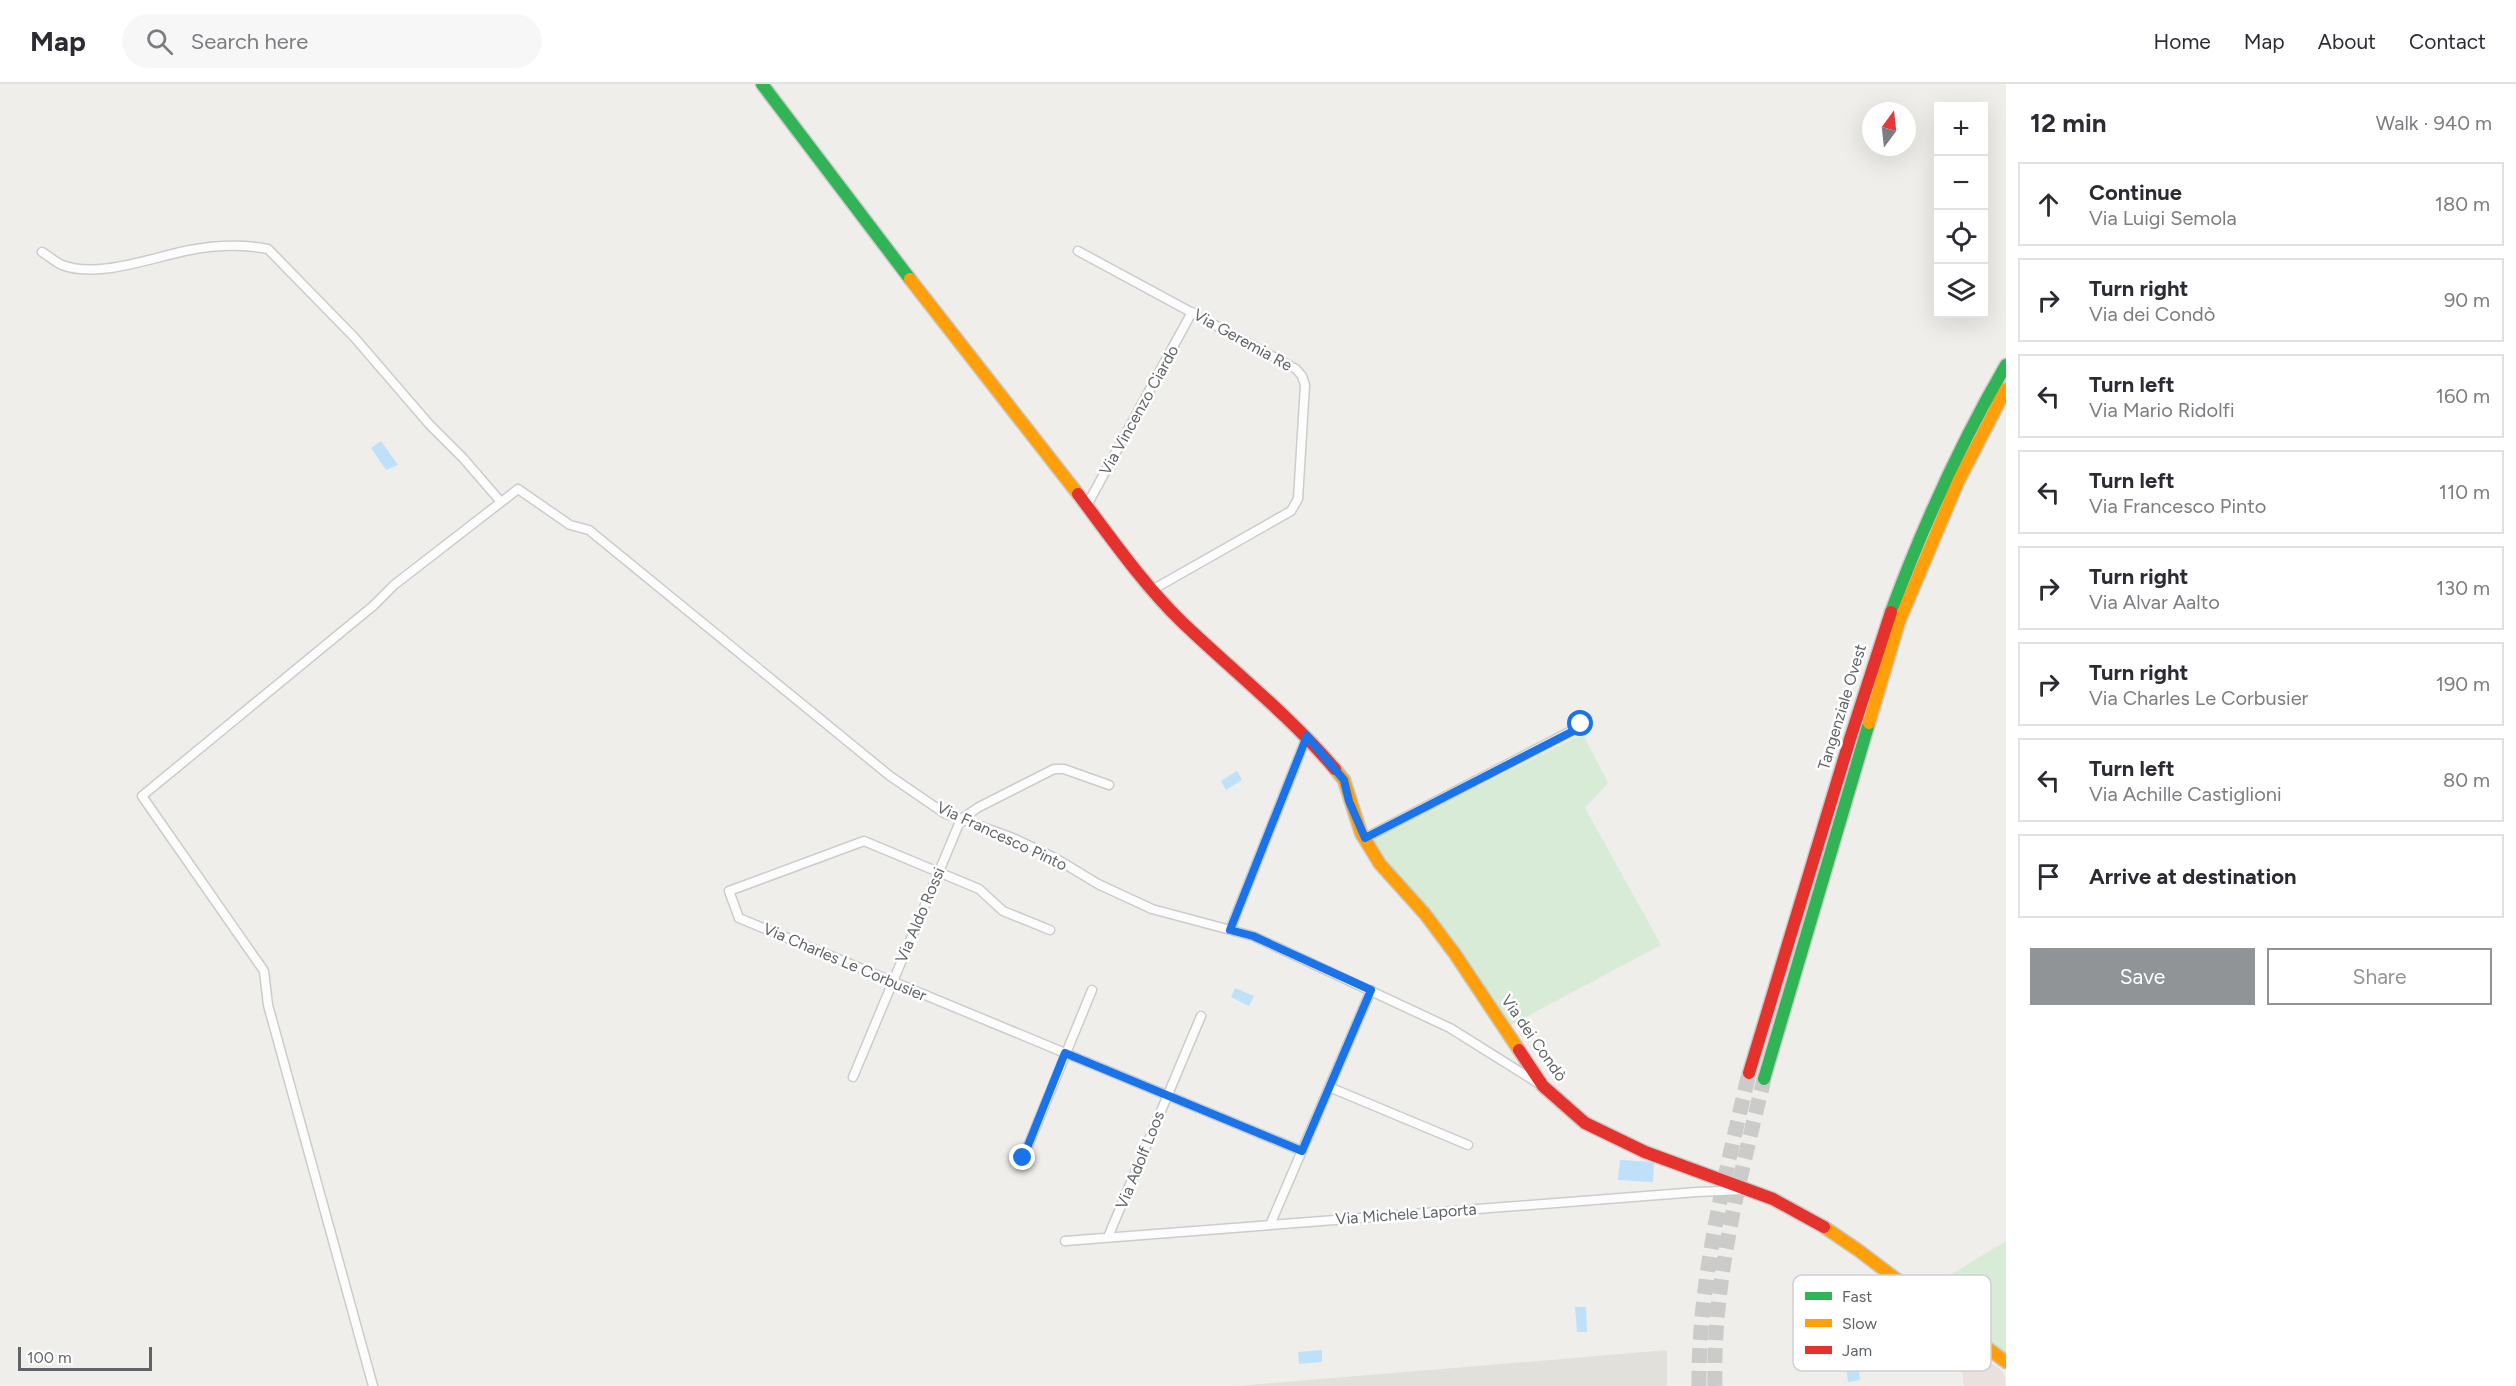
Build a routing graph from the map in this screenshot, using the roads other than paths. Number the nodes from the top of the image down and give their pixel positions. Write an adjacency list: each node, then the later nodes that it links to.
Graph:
1 (762, 84): 8 (main road, Via dei Condò)
2 (1078, 251): 4 (street, Via Geremia Re)
3 (42, 252): 7 (street)
4 (1192, 312): 8 (street, Via Vincenzo Ciardo); 9 (street, Via Geremia Re)
5 (2006, 365): 23 (main road, Tangenziale Ovest)
6 (2006, 389): 25 (main road, Tangenziale Ovest)
7 (501, 502): 13 (street, Via Francesco Pinto); 39 (street)
8 (1086, 507): 9 (main road, Via dei Condò)
9 (1152, 590): 11 (main road, Via dei Condò)
10 (1579, 715): 14 (street)
11 (1307, 736): 14 (main road, Via dei Condò); 17 (street)
12 (1109, 785): 13 (street)
13 (961, 819): 15 (street, Via Aldo Rossi); 17 (street, Via Francesco Pinto)
14 (1365, 838): 26 (main road, Via dei Condò)
15 (938, 872): 16 (street, Via Charles Le Corbusier); 18 (street, Via Aldo Rossi); 18 (street, Via Charles Le Corbusier)
16 (1050, 930)
17 (1230, 930): 20 (street, Via Francesco Pinto)
18 (893, 981): 22 (street, Via Charles Le Corbusier); 24 (street, Via Aldo Rossi)
19 (1092, 990): 22 (street)
20 (1371, 990): 26 (street, Via Francesco Pinto); 27 (street)
21 (1201, 1016): 28 (street, Via Adolf Loos)
22 (1065, 1053): 28 (street, Via Charles Le Corbusier); 31 (street)
23 (1749, 1073)
24 (854, 1077)
25 (1764, 1078)
26 (1543, 1086): 32 (main road, Via dei Condò)
27 (1329, 1087): 29 (street); 30 (street)
28 (1167, 1095): 30 (street, Via Charles Le Corbusier); 34 (street, Via Adolf Loos)
29 (1468, 1145)
30 (1302, 1151): 33 (street)
31 (1023, 1158)
32 (1748, 1190): 33 (street, Via Michele Laporta); 36 (main road, Via dei Condò)
33 (1270, 1225): 34 (street, Via Michele Laporta)
34 (1108, 1237): 35 (street, Via Michele Laporta)
35 (1065, 1241)
36 (1889, 1275)
37 (1991, 1351): 38 (main road, Via dei Condò)
38 (2006, 1362)
39 (374, 1386)

